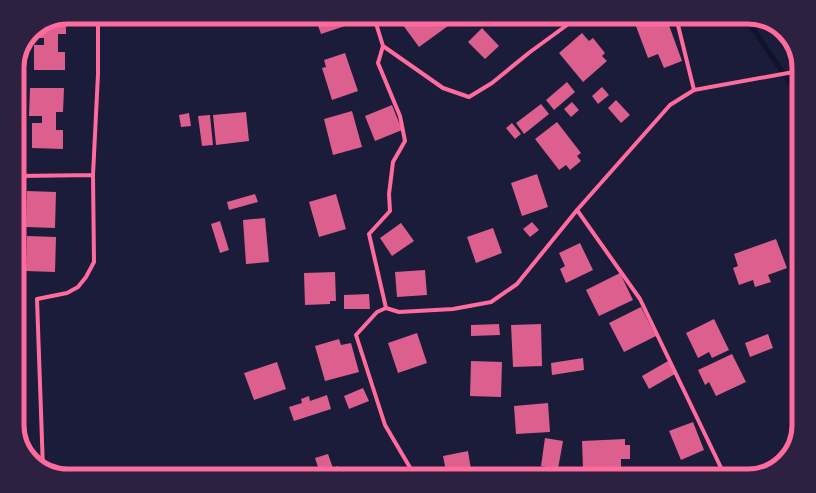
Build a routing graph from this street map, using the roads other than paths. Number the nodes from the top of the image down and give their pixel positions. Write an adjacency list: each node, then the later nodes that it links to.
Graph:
1 (98, 24): 8 (street)
2 (376, 24): 5 (street)
3 (568, 24): 5 (street)
4 (678, 24): 7 (street)
5 (383, 46): 11 (street)
6 (792, 72): 7 (street)
7 (694, 90): 10 (street)
8 (93, 175): 9 (street); 12 (street)
9 (24, 176)
10 (577, 210): 11 (street); 14 (street)
11 (386, 308): 13 (street)
12 (44, 462)
13 (411, 469)
14 (722, 469)

